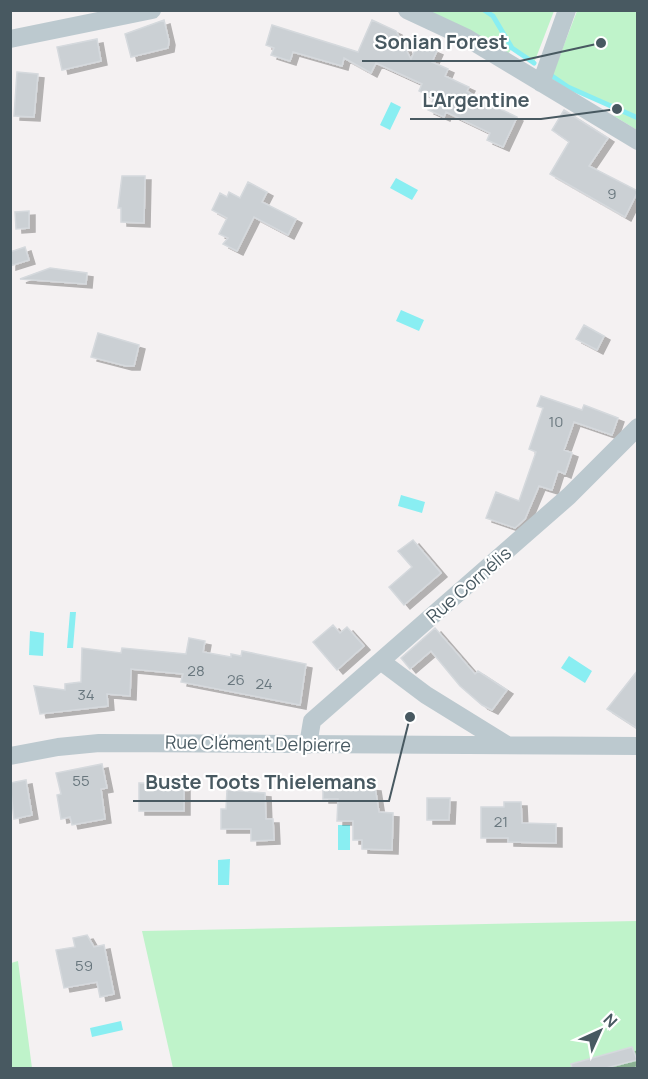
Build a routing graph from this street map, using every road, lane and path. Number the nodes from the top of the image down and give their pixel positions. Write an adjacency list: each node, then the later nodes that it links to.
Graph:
1 (152, 10): 4 (street)
2 (407, 10): 5 (street)
3 (567, 10): 5 (street)
4 (10, 39)
5 (541, 83): 6 (street)
6 (638, 141)
7 (638, 427): 8 (street, Rue Cornélis)
8 (382, 662): 9 (street, Rue Cornélis); 10 (street)
9 (309, 745): 10 (street, Rue Clément Delpierre); 12 (street, Rue Clément Delpierre)
10 (507, 745): 11 (street, Rue Clément Delpierre)
11 (638, 746)
12 (10, 756)

